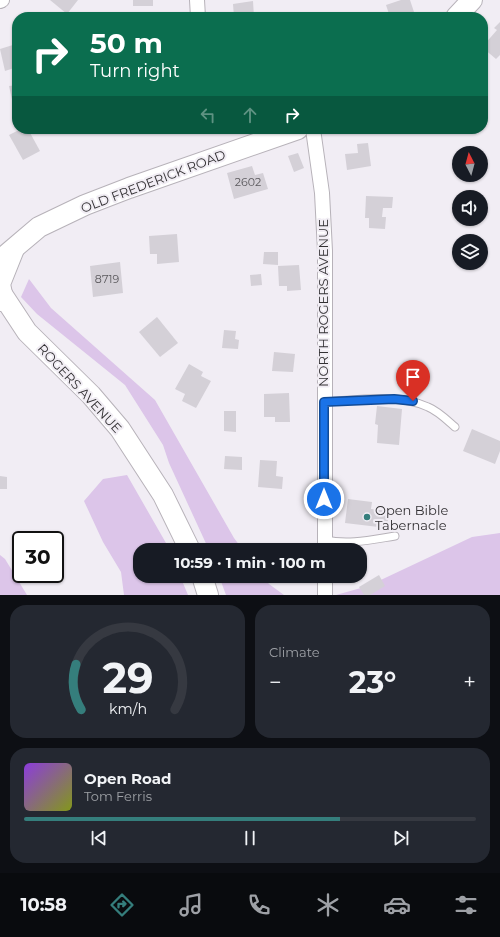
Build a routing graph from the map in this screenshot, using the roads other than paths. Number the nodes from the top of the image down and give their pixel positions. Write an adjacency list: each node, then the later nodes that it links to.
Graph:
1 (197, 0): 3 (street)
2 (472, 0): 4 (street)
3 (198, 12)
4 (461, 12)
5 (284, 134): 7 (street, OLD FREDERICK ROAD)
6 (314, 134): 12 (street, NORTH ROGERS AVENUE)
7 (15, 247): 8 (street, OLD FREDERICK ROAD); 9 (street, OLD FREDERICK ROAD)
8 (0, 260)
9 (1, 293): 11 (street, ROGERS AVENUE)
10 (0, 320): 11 (street, ROGERS AVENUE)
11 (27, 332): 15 (street, ROGERS AVENUE)
12 (324, 402): 13 (lane); 16 (street, NORTH ROGERS AVENUE)
13 (455, 427)
14 (395, 536): 17 (lane)
15 (187, 543)
16 (325, 543)
17 (356, 543)
18 (204, 583): 20 (street)
19 (325, 583): 21 (street)
20 (208, 595)
21 (325, 595)

